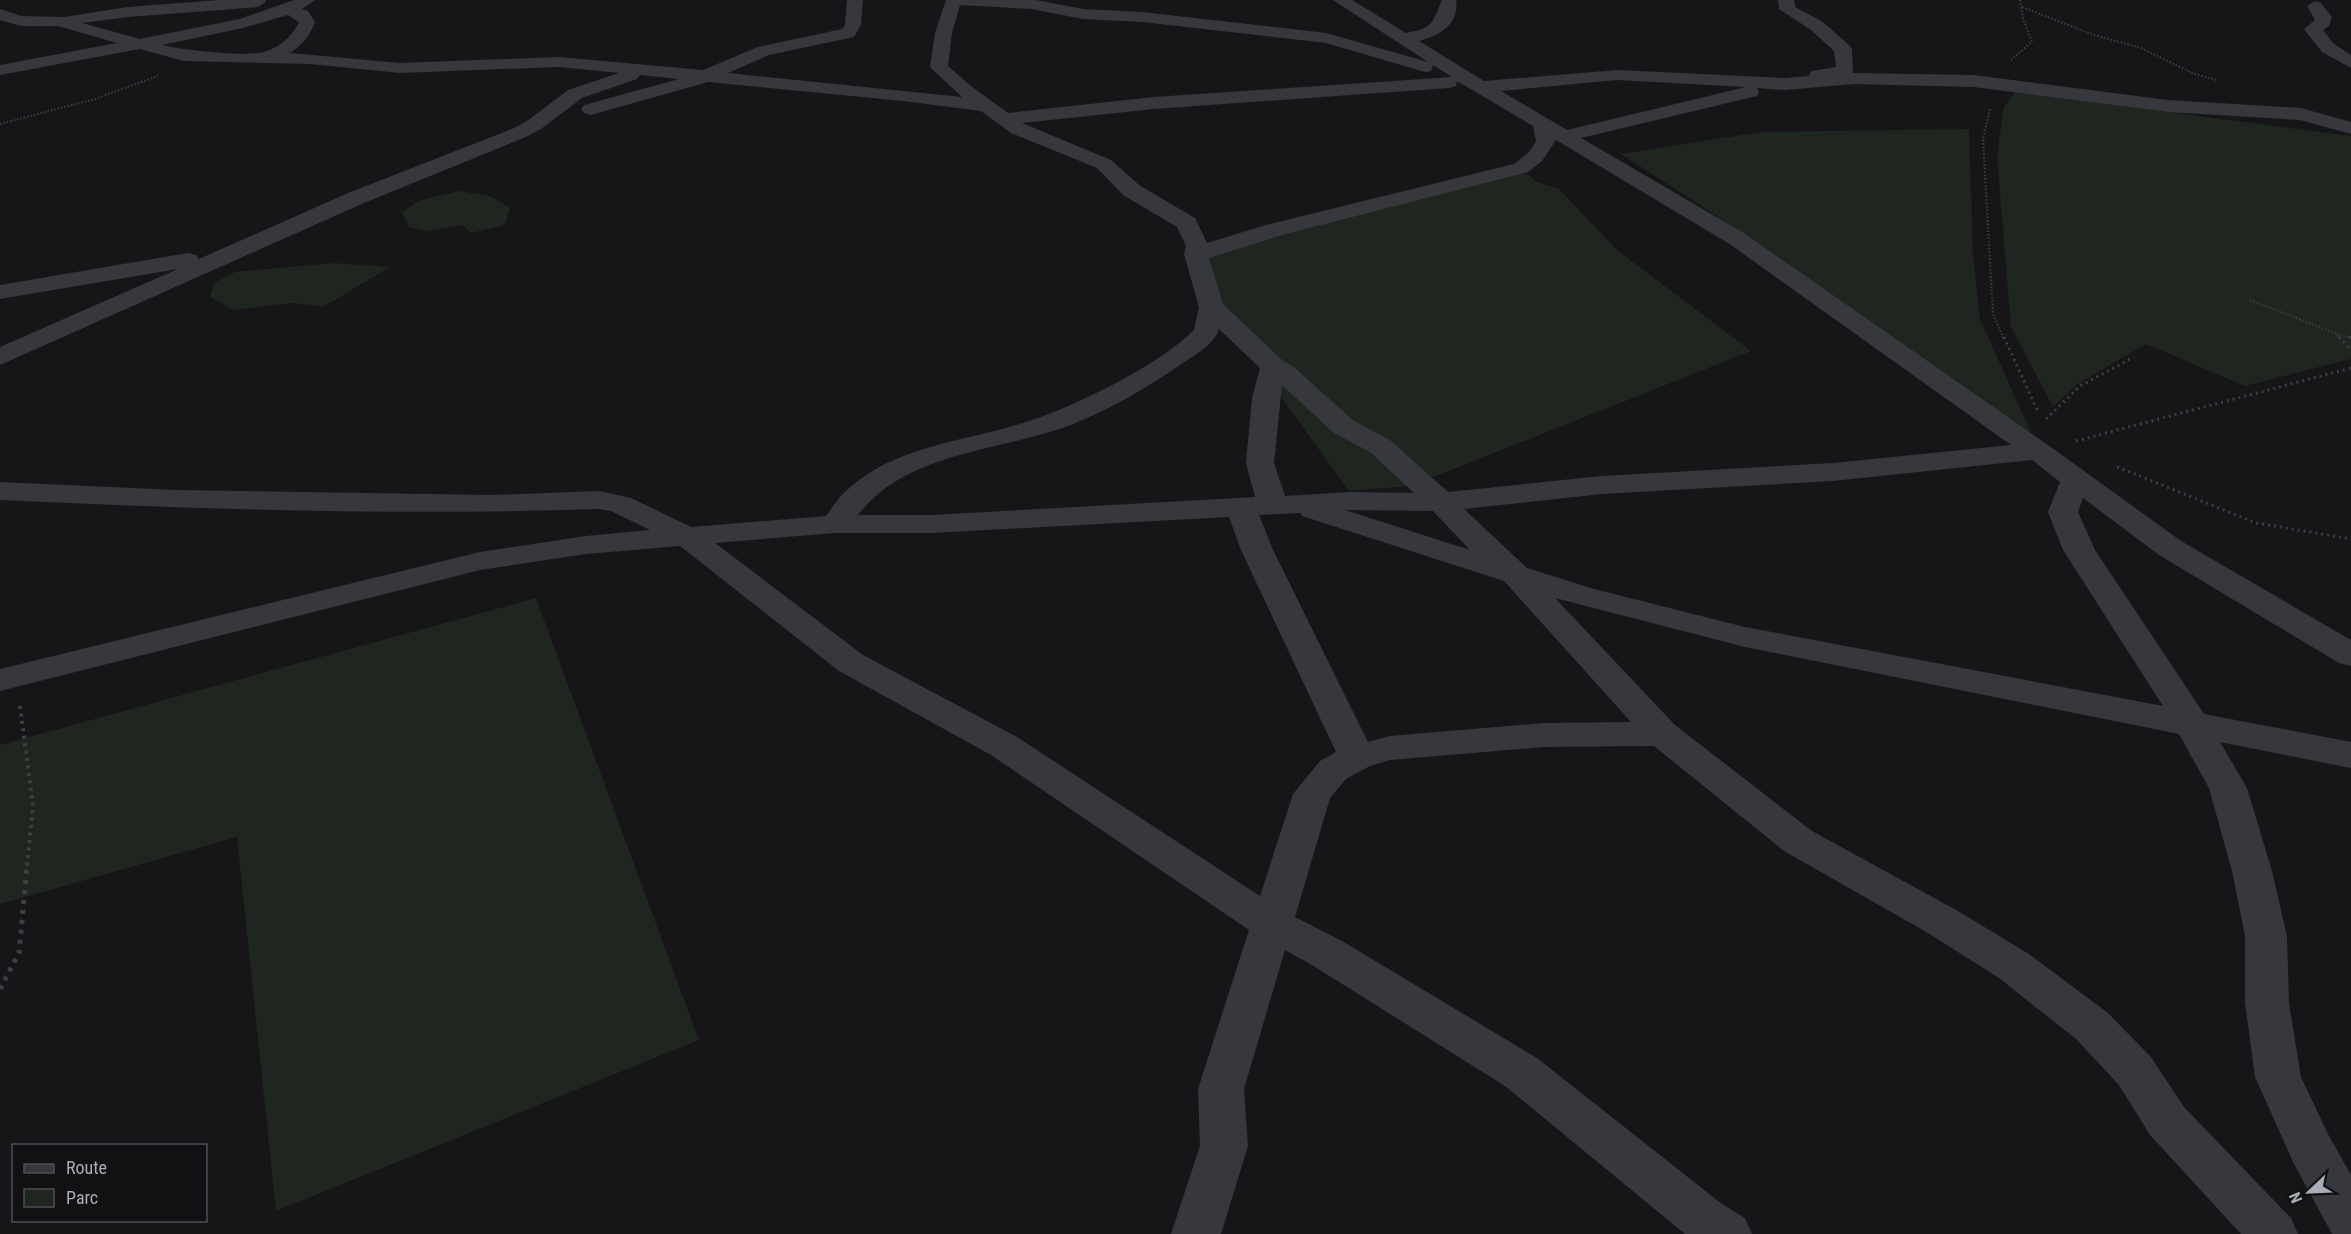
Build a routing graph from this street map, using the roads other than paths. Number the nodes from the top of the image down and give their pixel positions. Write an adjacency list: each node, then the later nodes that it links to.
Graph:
1 (307, 0): 7 (street)
2 (855, 0): 21 (street)
3 (954, 0): 18 (street); 24 (street)
4 (1341, 0): 14 (street)
5 (1786, 0): 23 (street)
6 (1449, 2): 14 (street)
7 (287, 5): 12 (street); 15 (street); 16 (street)
8 (2315, 6): 17 (street)
9 (0, 9): 10 (street)
10 (19, 13): 11 (street); 12 (street); 13 (street)
11 (0, 14)
12 (66, 21): 15 (street)
13 (8, 39)
14 (1404, 39): 18 (street)
15 (136, 45): 16 (street); 19 (street)
16 (264, 58): 20 (street)
17 (2351, 63)
18 (1447, 65): 22 (street)
19 (0, 70)
20 (644, 70): 21 (street); 26 (street)
21 (707, 76): 24 (street); 26 (street)
22 (1475, 84): 23 (street); 24 (street); 25 (street)
23 (1785, 84): 27 (street); 28 (street)
24 (994, 112): 30 (street)
25 (1542, 123): 28 (street); 30 (street)
26 (534, 125): 29 (street)
27 (2351, 128)
28 (1565, 136): 35 (street)
29 (227, 254): 31 (street); 33 (street)
30 (1196, 254): 32 (street)
31 (0, 292)
32 (1211, 307): 34 (street); 41 (street)
33 (0, 357)
34 (1273, 366): 38 (street); 39 (street)
35 (2038, 451): 36 (street); 38 (street)
36 (2076, 479): 44 (street); 46 (street)
37 (0, 491): 42 (street)
38 (1441, 502): 39 (street); 43 (street)
39 (1285, 505): 40 (street); 43 (street)
40 (1241, 508): 41 (street); 49 (street)
41 (835, 524): 42 (street)
42 (687, 537): 45 (street); 50 (street)
43 (1515, 574): 46 (street); 47 (street)
44 (2351, 655)
45 (8, 678)
46 (2192, 724): 48 (street); 51 (street)
47 (1662, 734): 49 (street); 54 (street)
48 (2351, 755)
49 (1357, 757): 50 (street)
50 (1272, 924): 52 (street); 53 (street)
51 (2351, 1221)
52 (1196, 1234)
53 (1727, 1234)
54 (2273, 1234)

